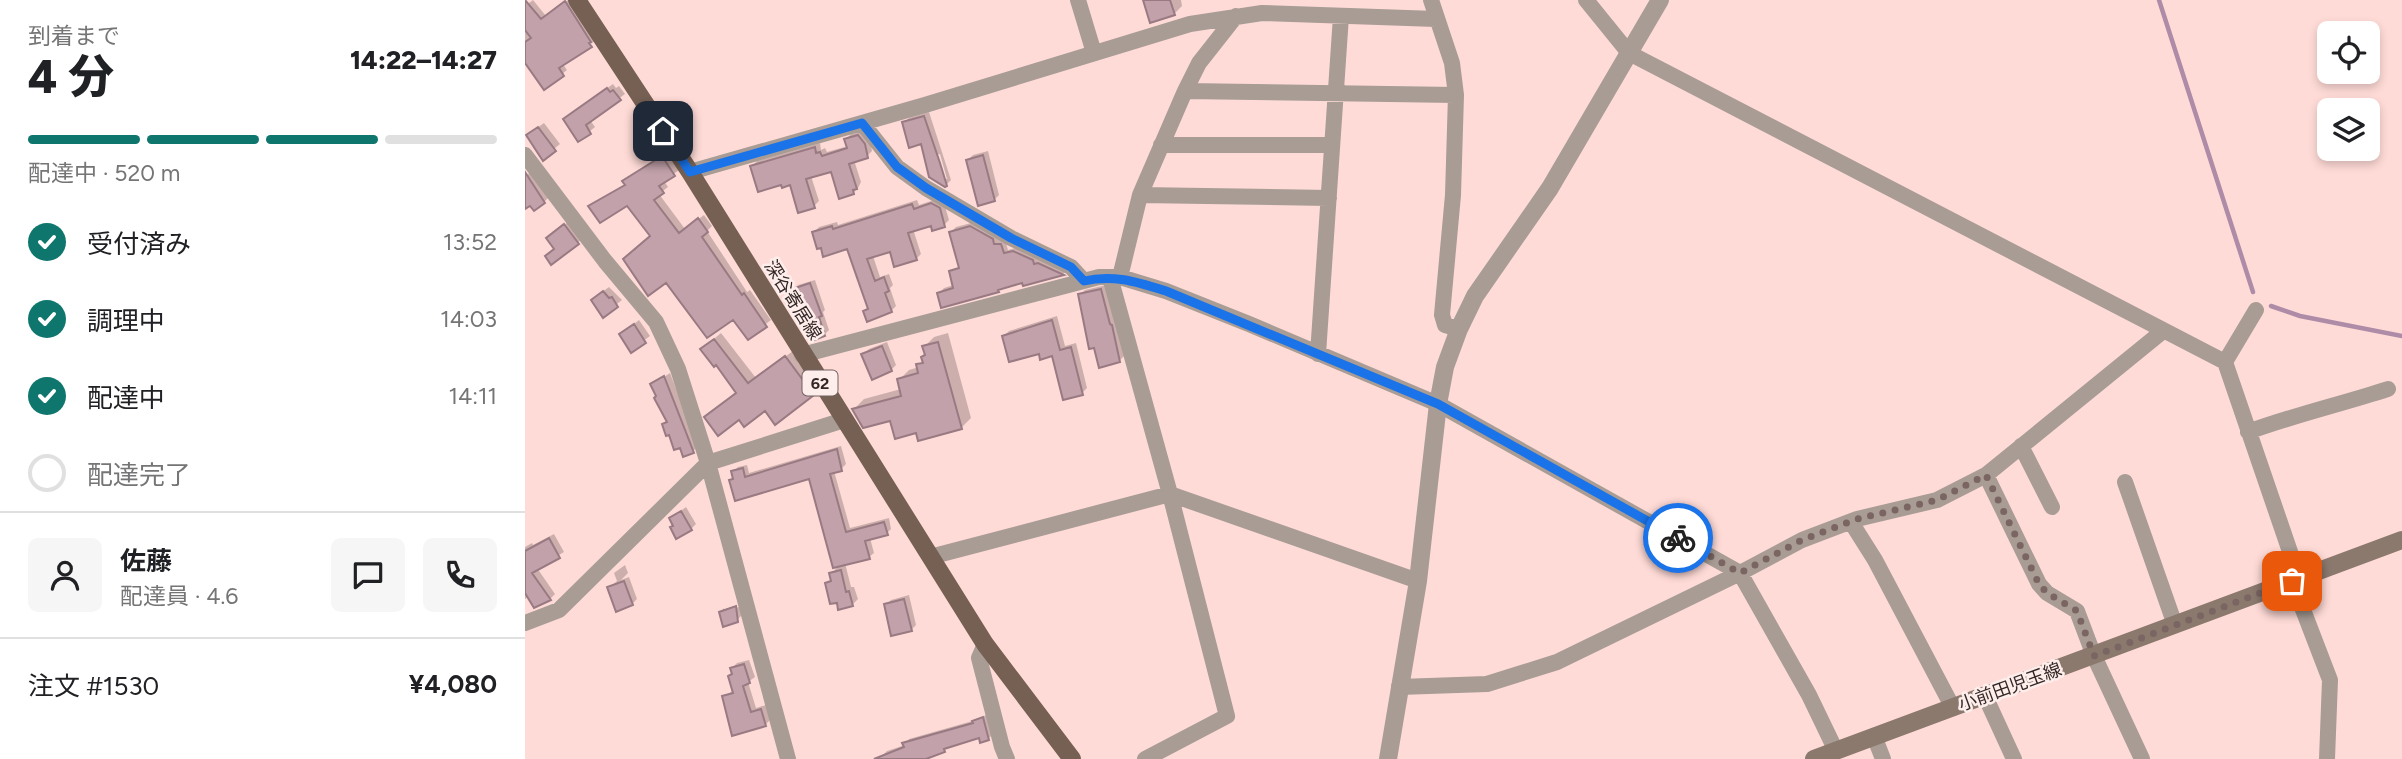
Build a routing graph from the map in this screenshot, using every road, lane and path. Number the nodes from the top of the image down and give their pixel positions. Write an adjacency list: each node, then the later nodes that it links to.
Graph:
1 (577, 0): 18 (main road, 深谷寄居線 / 62)
2 (1078, 0): 9 (street)
3 (1431, 0): 8 (street)
4 (1586, 0): 10 (street)
5 (1660, 0): 10 (street)
6 (1236, 16): 7 (street); 9 (street); 11 (street)
7 (1341, 16): 8 (street); 12 (street)
8 (1436, 19): 13 (street)
9 (1094, 53): 14 (street)
10 (1629, 53): 24 (street); 25 (street)
11 (1185, 91): 12 (street); 15 (street)
12 (1336, 93): 13 (street); 16 (street)
13 (1456, 96): 24 (street)
14 (862, 123): 18 (street); 22 (street)
15 (1161, 145): 16 (street); 19 (street)
16 (1332, 145): 20 (street)
17 (525, 155): 34 (street)
18 (690, 172): 27 (main road, 深谷寄居線 / 62)
19 (1140, 195): 20 (street); 21 (street)
20 (1329, 198): 26 (street)
21 (1115, 277): 22 (street); 26 (street); 37 (street)
22 (1084, 281): 27 (street)
23 (2256, 310): 28 (street)
24 (1459, 329): 30 (street)
25 (2164, 331): 28 (street); 33 (street)
26 (1318, 354): 30 (street)
27 (802, 355): 31 (main road, 深谷寄居線 / 62)
28 (2225, 362): 32 (street)
29 (2388, 389): 32 (street)
30 (1438, 404): 42 (street); 44 (street)
31 (844, 420): 34 (street); 41 (main road, 深谷寄居線 / 62)
32 (2248, 432): 43 (street)
33 (2021, 446): 35 (street); 38 (street)
34 (708, 463): 45 (street); 54 (street)
35 (1986, 475): 39 (street); 48 (street)
36 (2125, 482): 46 (street)
37 (1170, 494): 41 (street); 44 (street); 57 (street)
38 (2052, 507)
39 (1851, 522): 42 (street); 51 (street)
40 (2402, 540): 43 (main road, 小前田児玉線)
41 (930, 556): 47 (main road, 深谷寄居線 / 62)
42 (1740, 573): 49 (street); 53 (street)
43 (2296, 580): 46 (main road, 小前田児玉線); 63 (street)
44 (1418, 581): 49 (street)
45 (525, 623)
46 (2175, 625): 48 (main road, 小前田児玉線)
47 (985, 644): 55 (street); 56 (main road, 深谷寄居線 / 62)
48 (2094, 656): 50 (main road, 小前田児玉線); 62 (street)
49 (1399, 687): 58 (street)
50 (1985, 696): 51 (main road, 小前田児玉線); 61 (street)
51 (1953, 708): 52 (main road, 小前田児玉線)
52 (1874, 736): 53 (main road, 小前田児玉線); 60 (street)
53 (1836, 751): 59 (main road, 小前田児玉線)
54 (787, 759)
55 (1007, 759)
56 (1072, 759)
57 (1145, 759)
58 (1388, 759)
59 (1814, 759)
60 (1883, 759)
61 (2014, 759)
62 (2142, 759)
63 (2327, 759)

